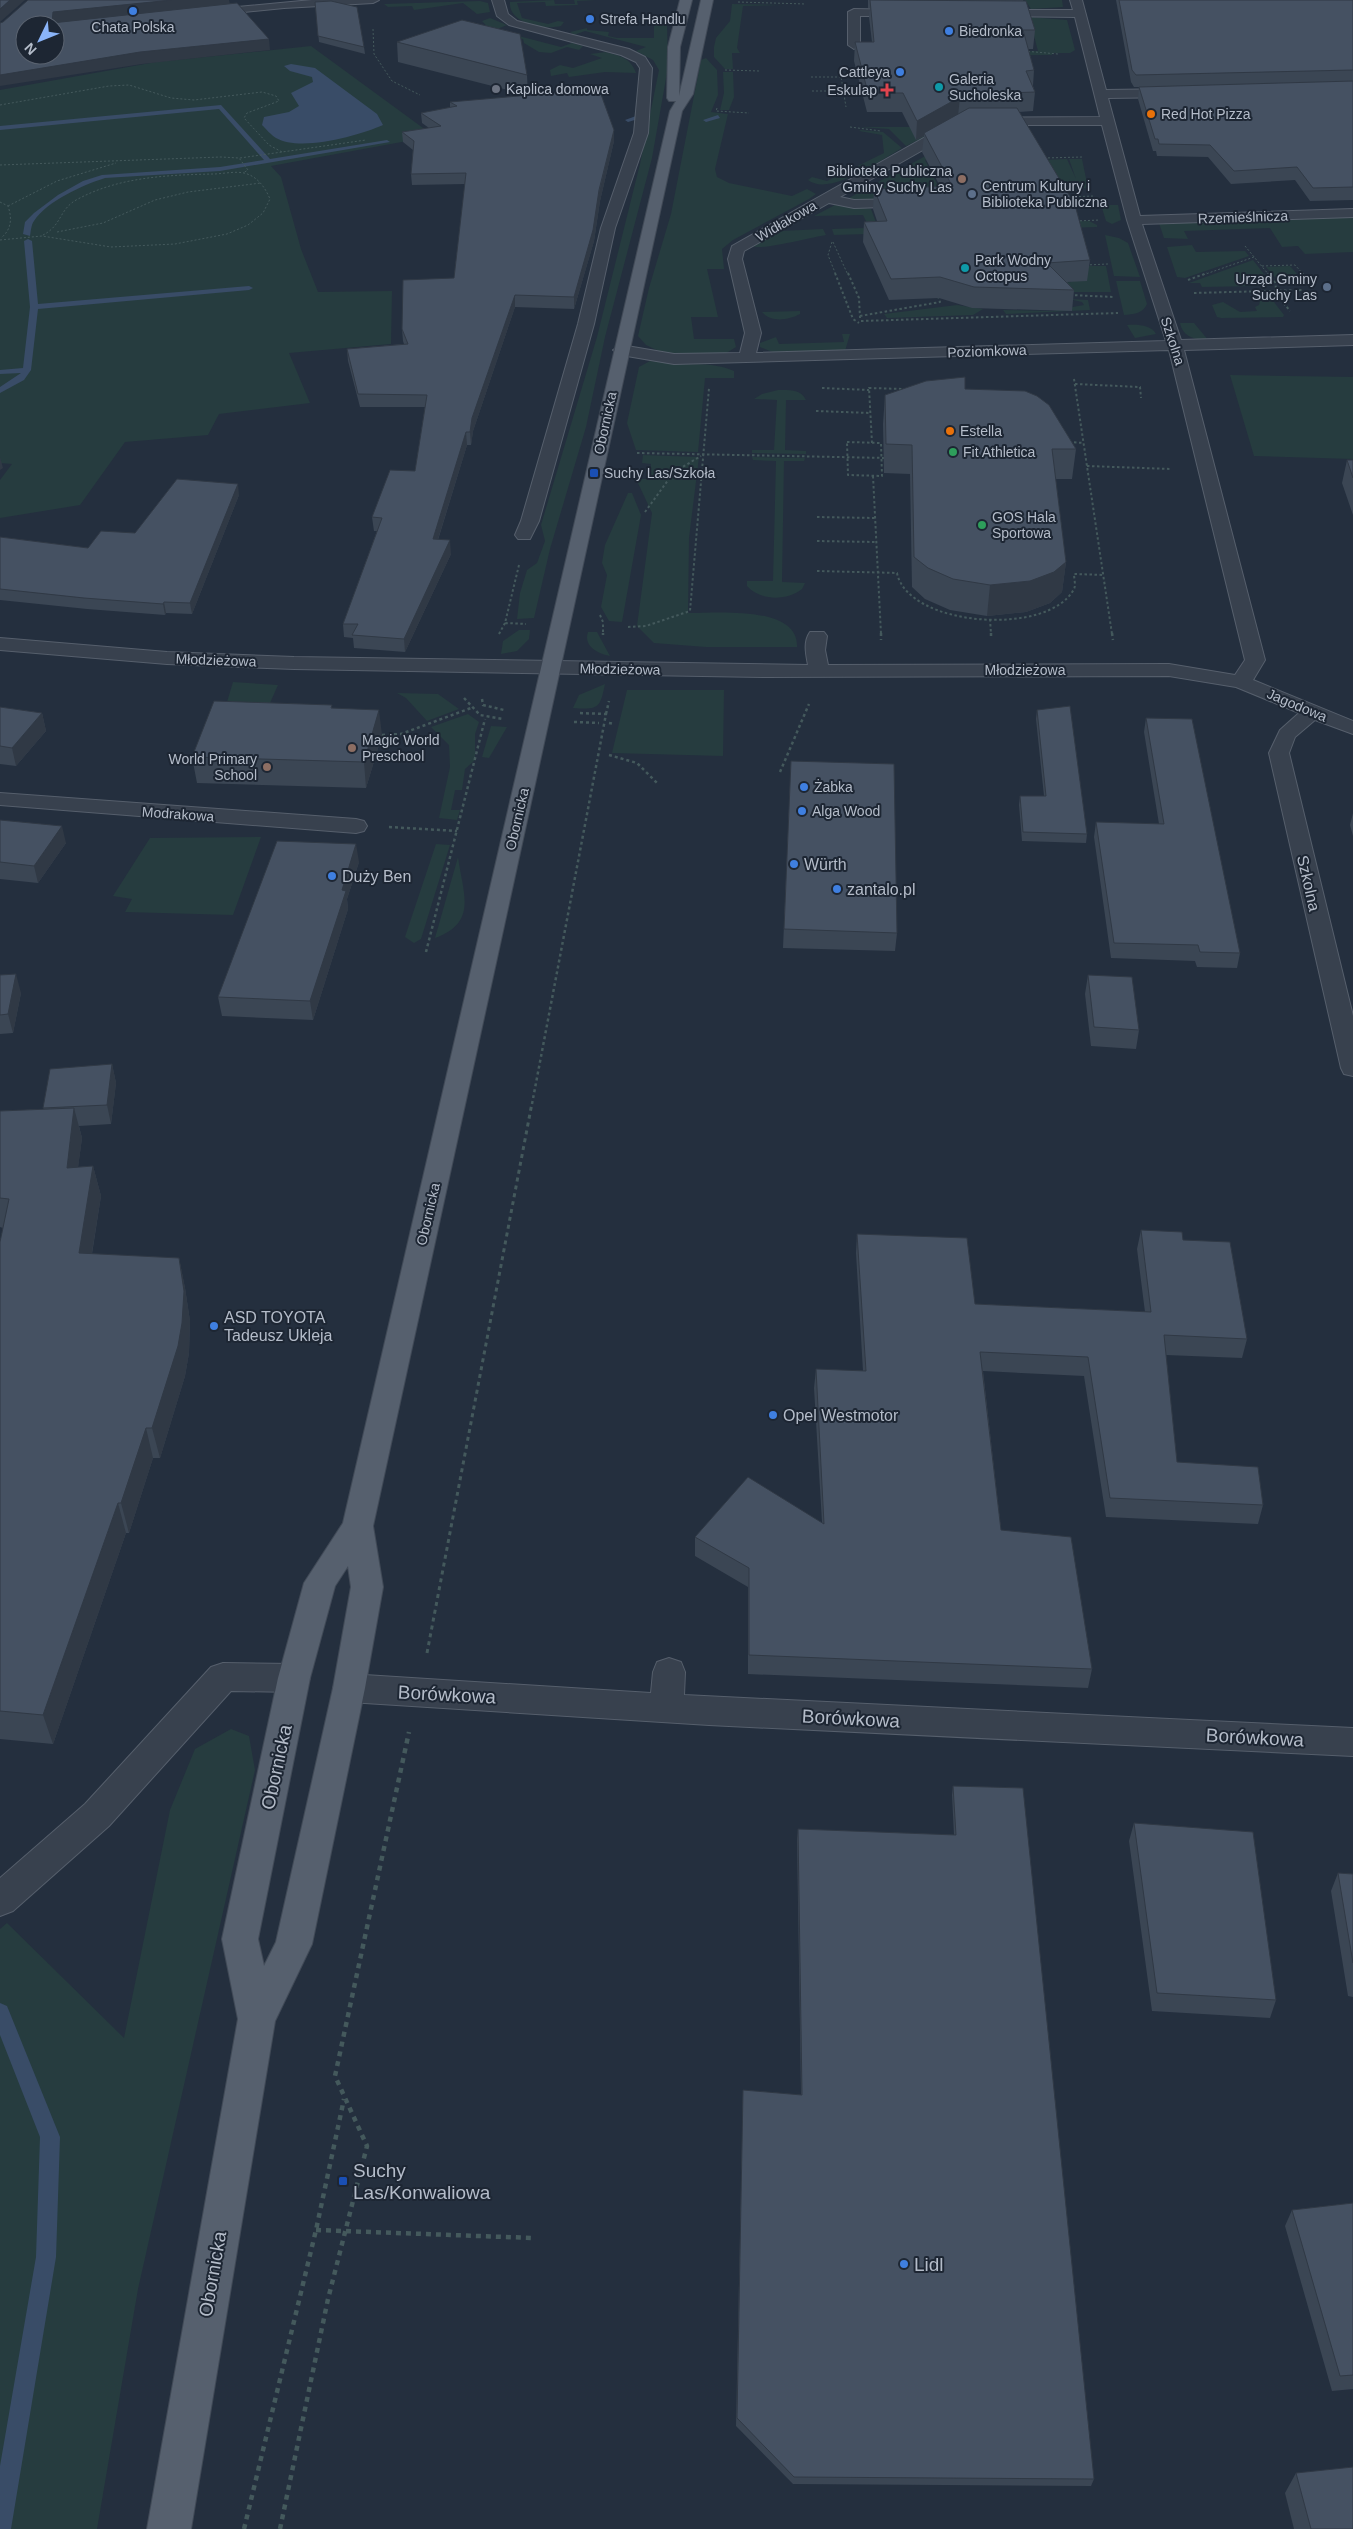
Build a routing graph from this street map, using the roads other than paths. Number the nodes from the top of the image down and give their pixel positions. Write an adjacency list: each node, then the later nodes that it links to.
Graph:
1 (373, 0): 8 (street)
2 (498, 0): 22 (street)
3 (686, 0): 12 (main road, Obornicka)
4 (707, 0): 12 (main road, Obornicka)
5 (1079, 7): 7 (street); 11 (street, Szkolna)
6 (922, 13): 9 (street)
7 (980, 13)
8 (192, 14)
9 (854, 45)
10 (1186, 92): 11 (street)
11 (1101, 94): 13 (street, Szkolna)
12 (676, 111): 20 (main road, Obornicka)
13 (1108, 121): 14 (street, Widłakowa); 17 (street, Szkolna)
14 (826, 198): 15 (street); 21 (street, Widłakowa)
15 (921, 202)
16 (1353, 214): 17 (street, Rzemieślnicza)
17 (1134, 220): 19 (street, Szkolna)
18 (1353, 340): 19 (street, Poziomkowa)
19 (1175, 347): 21 (street, Poziomkowa); 28 (street, Szkolna)
20 (622, 350): 21 (street, Poziomkowa); 26 (main road, Obornicka)
21 (747, 358)
22 (524, 535)
23 (817, 636): 27 (street)
24 (8, 645): 25 (street); 26 (street, Młodzieżowa)
25 (0, 662)
26 (551, 668): 27 (street, Młodzieżowa); 34 (main road, Obornicka)
27 (819, 670): 28 (street, Młodzieżowa)
28 (1241, 682): 29 (street, Jagodowa)
29 (1313, 712): 30 (street, Jagodowa); 33 (street, Szkolna)
30 (1353, 728)
31 (0, 799): 32 (street, Modrakowa)
32 (356, 826)
33 (1353, 1068)
34 (358, 1526): 36 (main road, Obornicka); 37 (main road, Obornicka)
35 (669, 1672): 38 (street)
36 (294, 1678): 40 (street); 41 (main road, Obornicka)
37 (349, 1688): 38 (street, Borówkowa); 41 (main road, Obornicka)
38 (666, 1708): 39 (street, Borówkowa)
39 (1353, 1742)
40 (0, 1900)
41 (257, 2019): 42 (main road, Obornicka)
42 (169, 2529)

